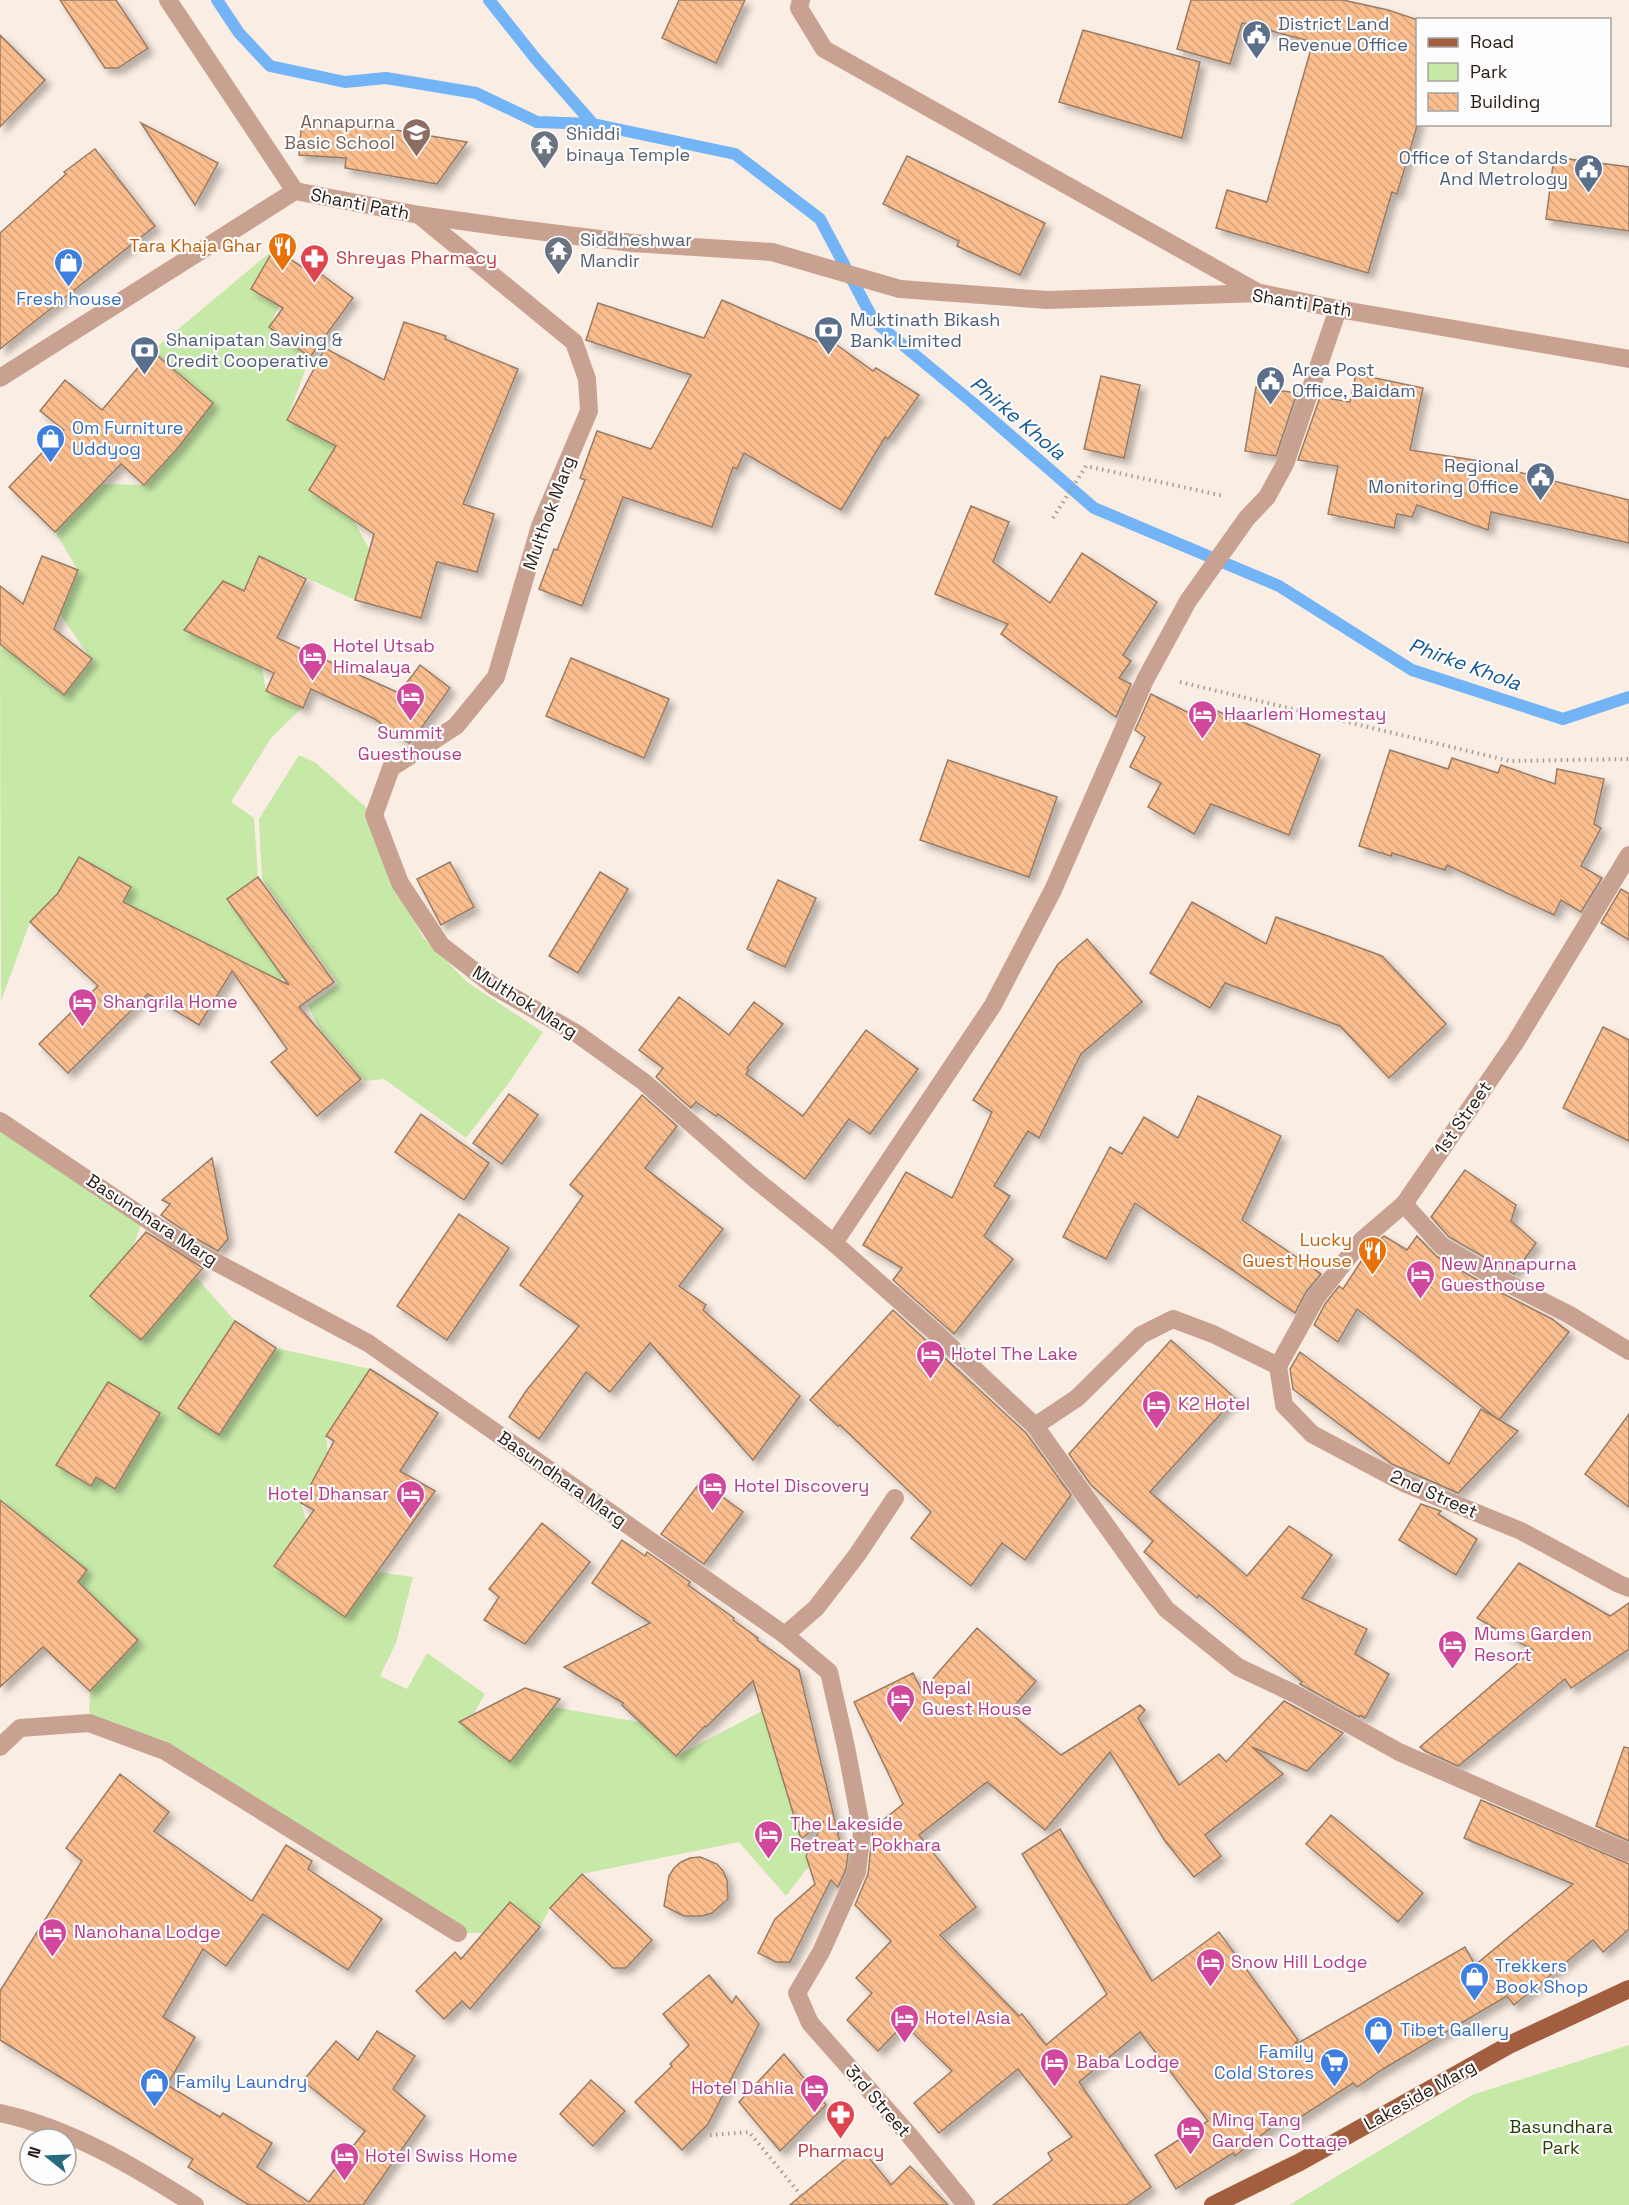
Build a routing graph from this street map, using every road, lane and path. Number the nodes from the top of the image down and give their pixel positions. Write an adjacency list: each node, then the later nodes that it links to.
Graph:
1 (168, 0): 3 (street)
2 (801, 0): 5 (street)
3 (295, 191): 4 (street, Shanti Path); 8 (street, Shanti Path)
4 (419, 215): 5 (street, Shanti Path); 16 (street, Multhok Marg)
5 (1261, 294): 6 (street, Shanti Path)
6 (1338, 309): 7 (street, Shanti Path); 9 (street)
7 (1629, 359)
8 (0, 378)
9 (1267, 496): 10 (path); 11 (street)
10 (1053, 518)
11 (1145, 680): 12 (path); 16 (street)
12 (1629, 759)
13 (1629, 855): 15 (street, 1st Street)
14 (0, 1121): 22 (street, Basundhara Marg)
15 (1404, 1204): 17 (street); 18 (street, 1st Street)
16 (834, 1243): 19 (street, Multhok Marg)
17 (1629, 1351)
18 (1278, 1366): 19 (street); 21 (street, 2nd Street)
19 (1035, 1426): 24 (street, Multhok Marg)
20 (895, 1498): 22 (street)
21 (1629, 1588)
22 (785, 1635): 27 (street, Basundhara Marg)
23 (0, 1748): 25 (street)
24 (1629, 1853)
25 (458, 1933)
26 (1629, 1989): 33 (main road, Lakeside Marg)
27 (797, 1993): 32 (street, 3rd Street)
28 (0, 2113): 30 (street)
29 (710, 2135): 31 (path)
30 (195, 2205)
31 (809, 2205)
32 (966, 2205)
33 (1213, 2205)

